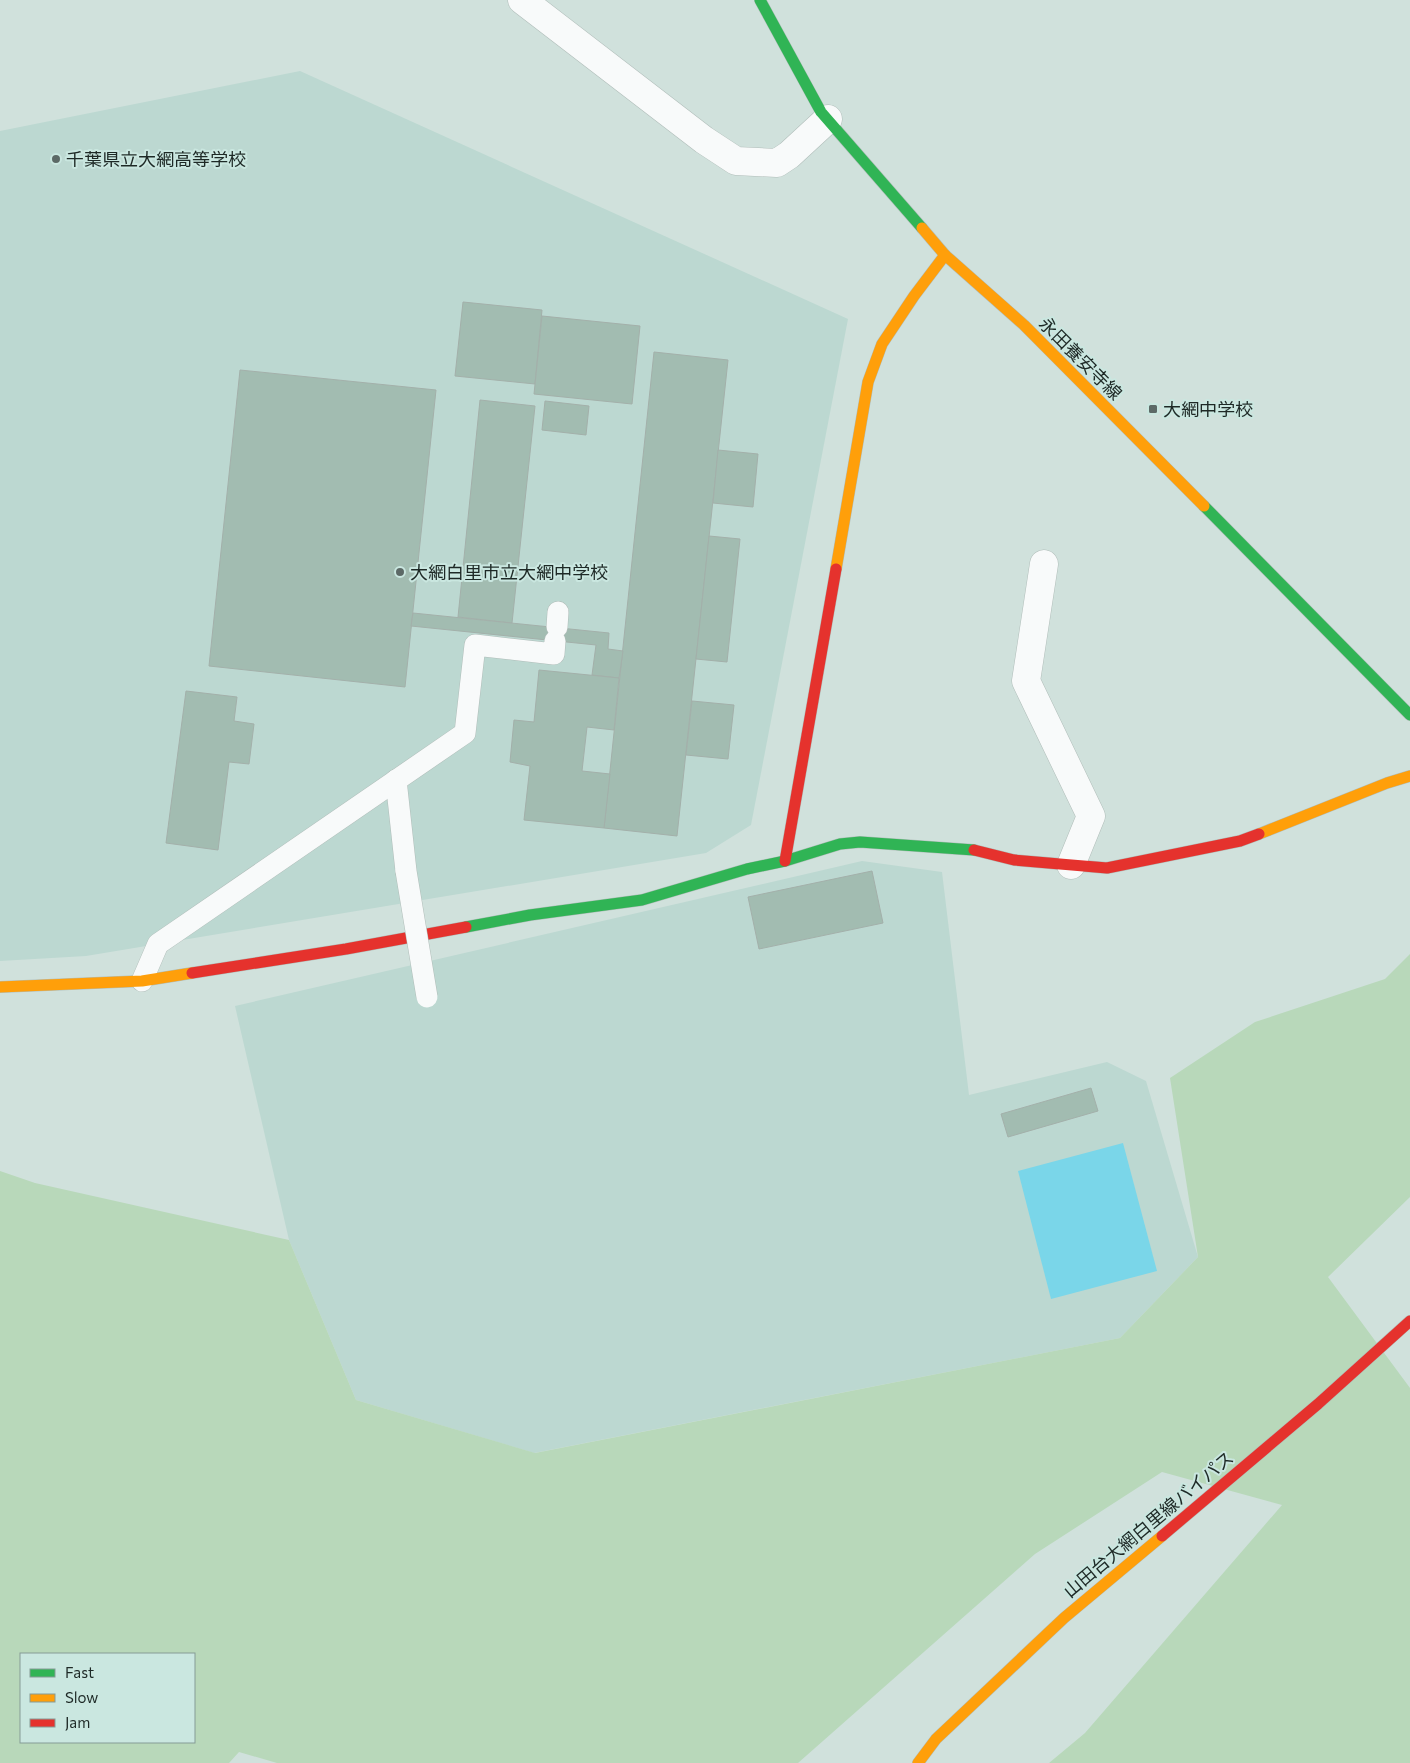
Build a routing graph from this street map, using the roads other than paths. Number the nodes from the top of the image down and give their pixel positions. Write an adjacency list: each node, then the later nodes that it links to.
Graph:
1 (522, 0): 3 (street)
2 (760, 0): 3 (street, 永田養安寺線)
3 (828, 119): 4 (street, 永田養安寺線)
4 (945, 255): 7 (street, 永田養安寺線); 10 (street)
5 (1044, 564): 11 (street)
6 (557, 627): 9 (lane)
7 (1410, 715)
8 (1410, 776): 11 (street)
9 (396, 780): 12 (lane); 14 (lane, bridge)
10 (785, 861): 11 (street); 12 (street)
11 (1071, 865)
12 (142, 981): 13 (street)
13 (0, 987)
14 (427, 997)
15 (1410, 1321): 16 (street, 山田台大網白里線バイパス)
16 (918, 1763)

